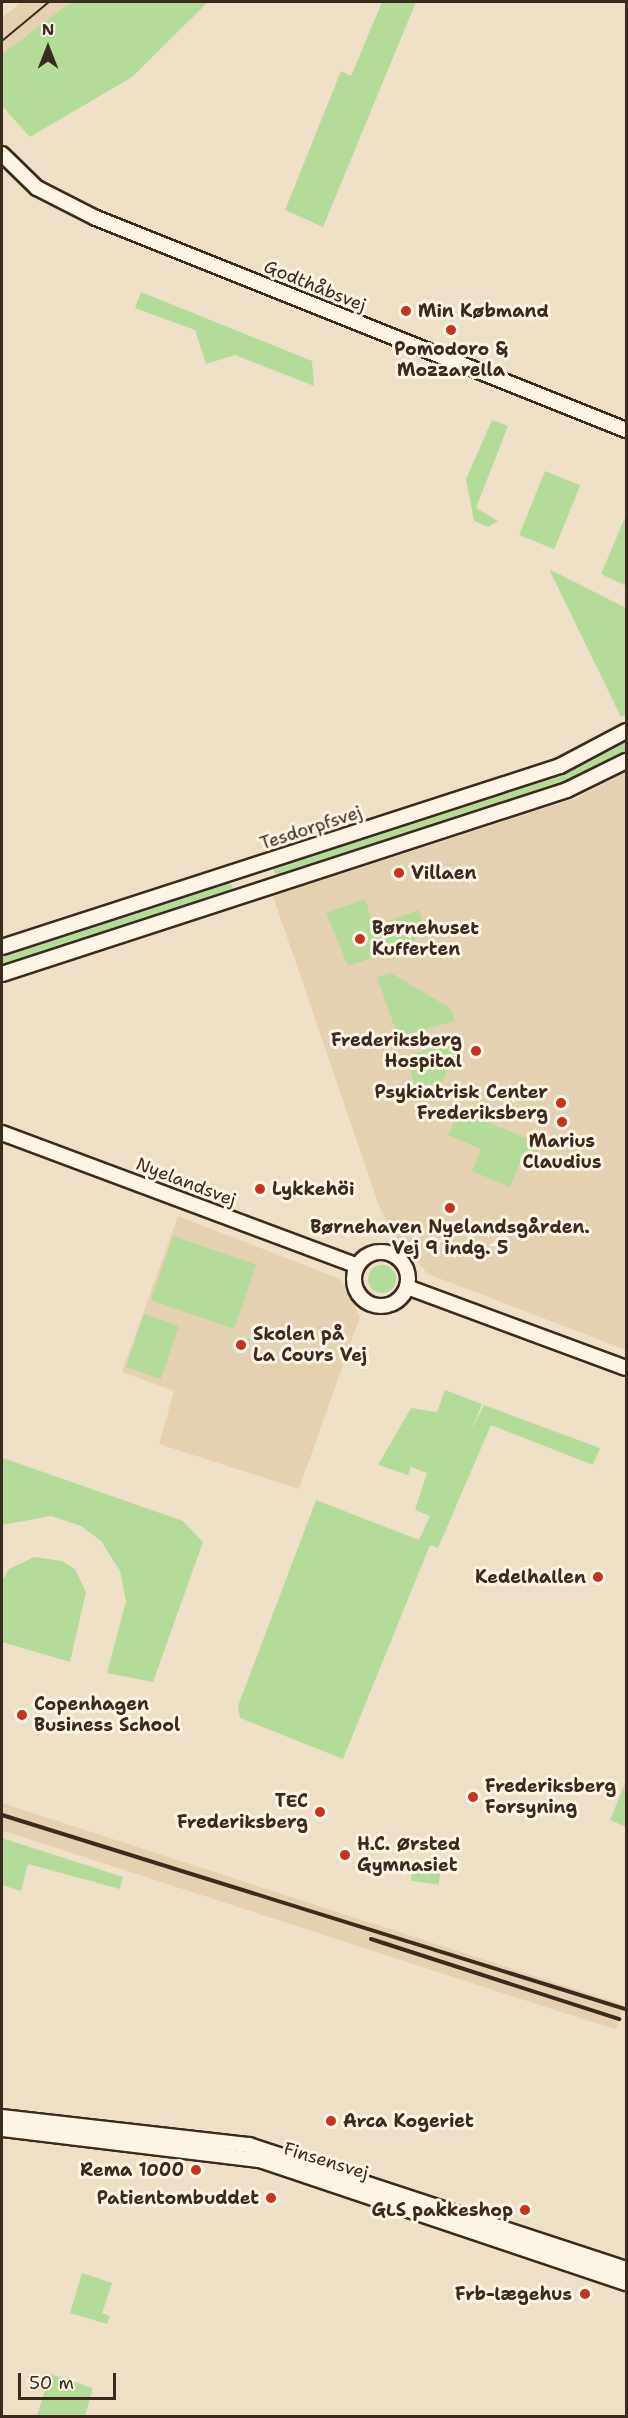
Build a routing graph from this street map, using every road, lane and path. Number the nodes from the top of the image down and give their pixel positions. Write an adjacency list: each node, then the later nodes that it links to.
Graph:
1 (2, 154): 2 (street, Godthåbsvej)
2 (627, 430)
3 (627, 731): 5 (street, Tesdorpfsvej)
4 (627, 761): 6 (street)
5 (2, 947)
6 (2, 975)
7 (2, 1133): 8 (street, Nyelandsvej)
8 (357, 1266): 9 (street); 9 (street)
9 (407, 1287): 10 (street)
10 (627, 1368)
11 (2, 2117): 13 (street, Finsensvej)
12 (2, 2130): 13 (street, Finsensvej)
13 (98, 2134): 14 (street, Finsensvej)
14 (576, 2259): 15 (street, Finsensvej); 16 (street, Finsensvej)
15 (627, 2269)
16 (627, 2283)

